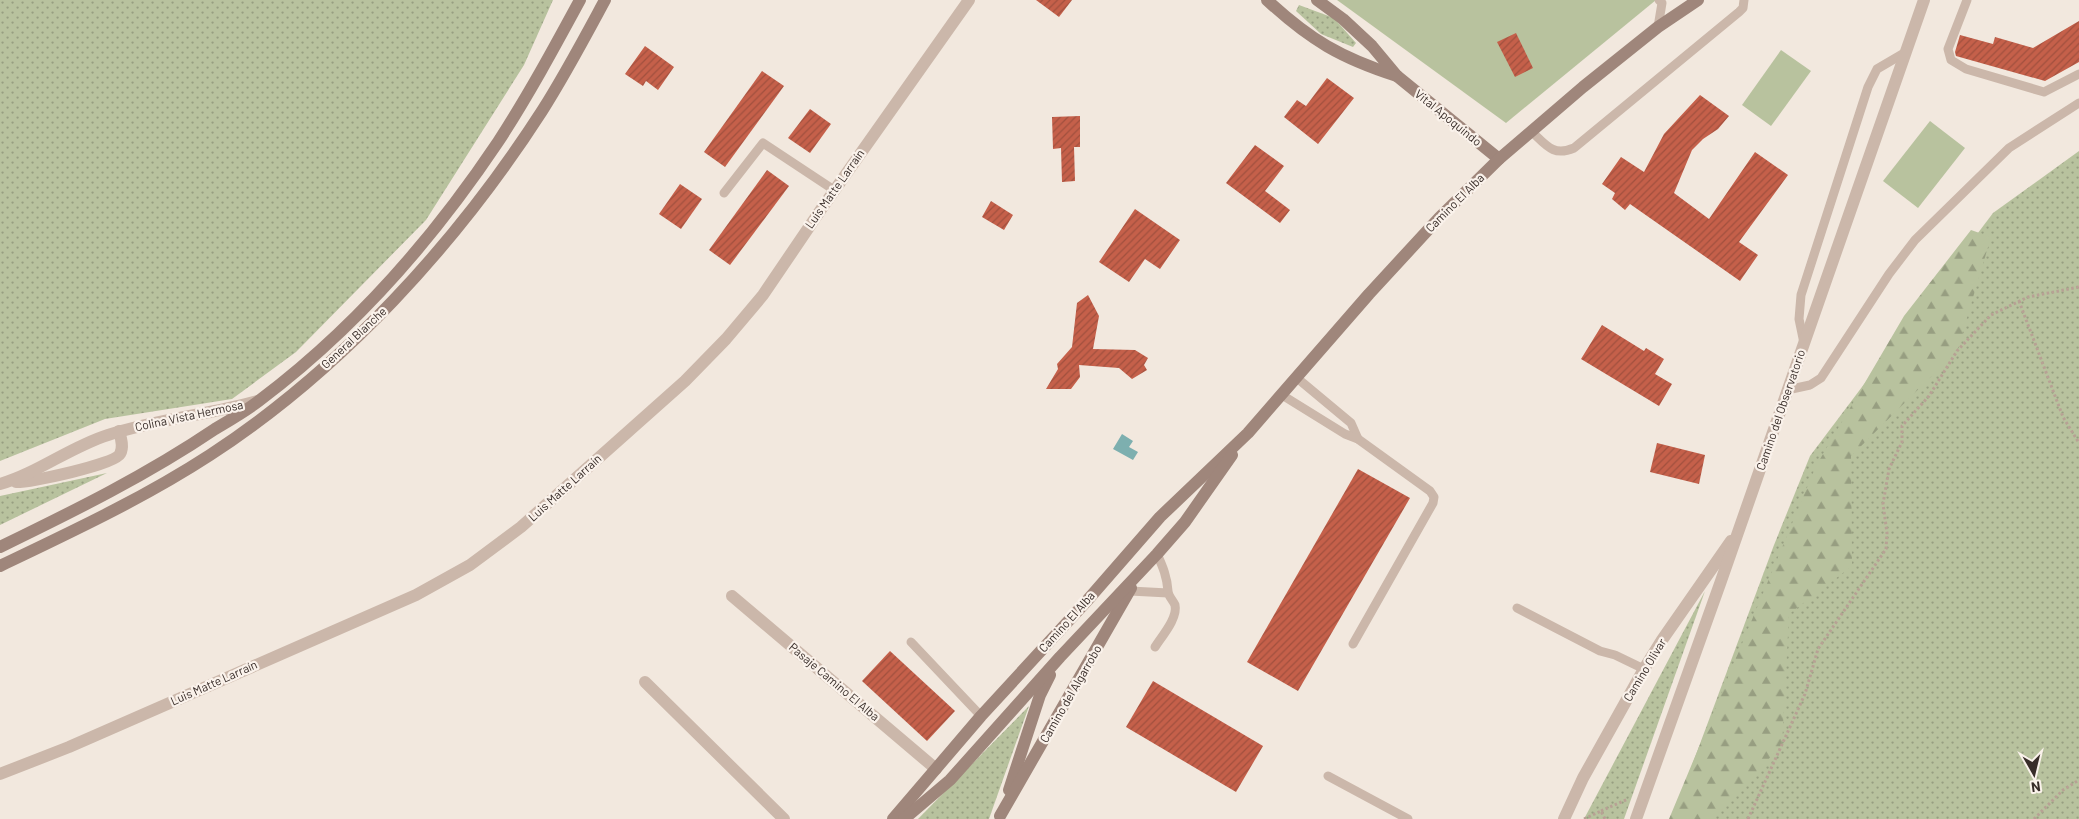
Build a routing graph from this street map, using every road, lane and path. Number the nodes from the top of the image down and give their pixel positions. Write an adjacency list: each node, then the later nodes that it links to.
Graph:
1 (580, 0): 26 (main road, General Blanche)
2 (605, 0): 35 (main road, General Blanche)
3 (970, 0): 18 (street, Luis Matte Larraín)
4 (1267, 0): 14 (main road, Vital Apoquindo)
5 (1317, 0): 14 (main road, Vital Apoquindo)
6 (1744, 0): 16 (lane)
7 (1924, 0): 12 (street, Camino del Observatorio)
8 (1967, 0): 13 (lane)
9 (1661, 1): 11 (lane)
10 (1694, 1): 11 (main road, Camino El Alba)
11 (1658, 27): 16 (main road, Camino El Alba)
12 (1906, 52): 22 (street, Camino del Observatorio); 22 (lane)
13 (2079, 74)
14 (1397, 76): 17 (main road, Vital Apoquindo)
15 (2079, 103): 24 (lane)
16 (1531, 131): 17 (main road, Camino El Alba)
17 (1499, 159): 23 (main road, Camino El Alba)
18 (834, 190): 19 (lane); 50 (street, Luis Matte Larraín)
19 (724, 193)
20 (2079, 287): 21 (path)
21 (2019, 301): 30 (path); 64 (path)
22 (1804, 343): 24 (street, Camino del Observatorio)
23 (1297, 378): 25 (main road, Camino El Alba); 29 (lane)
24 (1787, 390): 32 (street, Camino del Observatorio)
25 (1282, 395): 28 (main road, Camino El Alba); 29 (lane)
26 (259, 400): 27 (street, Colina Vista Hermosa); 33 (main road, General Blanche)
27 (119, 431): 31 (street, Colina Vista Hermosa); 31 (street, Colina Vista Hermosa)
28 (1248, 433): 34 (main road, Camino El Alba); 40 (main road, Camino El Alba)
29 (1358, 439): 43 (lane)
30 (2079, 443)
31 (4, 483)
32 (1740, 529): 46 (street, Camino Olivar); 53 (street, Camino del Observatorio)
33 (0, 547)
34 (1157, 554): 36 (main road, Camino El Alba); 38 (lane)
35 (0, 566)
36 (1140, 571): 37 (main road, Camino del Algarrobo); 45 (main road, Camino El Alba)
37 (1130, 591): 38 (lane); 55 (main road, Camino del Algarrobo)
38 (1168, 593): 44 (lane)
39 (732, 596): 49 (street, Pasaje Camino El Alba)
40 (1085, 603): 45 (main road, Camino del Algarrobo); 48 (main road, Camino El Alba)
41 (1517, 608): 46 (lane)
42 (911, 642): 48 (lane)
43 (1353, 644)
44 (1155, 647)
45 (1060, 657): 55 (main road, Camino del Algarrobo); 58 (main road, Camino El Alba)
46 (1644, 669): 60 (street, Camino Olivar)
47 (645, 682): 56 (street)
48 (981, 716): 49 (main road, Camino El Alba)
49 (936, 769): 57 (main road, Camino El Alba)
50 (0, 774)
51 (1328, 776): 59 (lane)
52 (2079, 780): 65 (path)
53 (1646, 791): 54 (path); 63 (street, Camino del Observatorio)
54 (1601, 811): 61 (path); 62 (path)
55 (1003, 818)
56 (784, 819)
57 (893, 819)
58 (904, 819)
59 (1408, 819)
60 (1564, 819)
61 (1584, 819)
62 (1605, 819)
63 (1636, 819)
64 (1748, 819)
65 (2034, 819)

